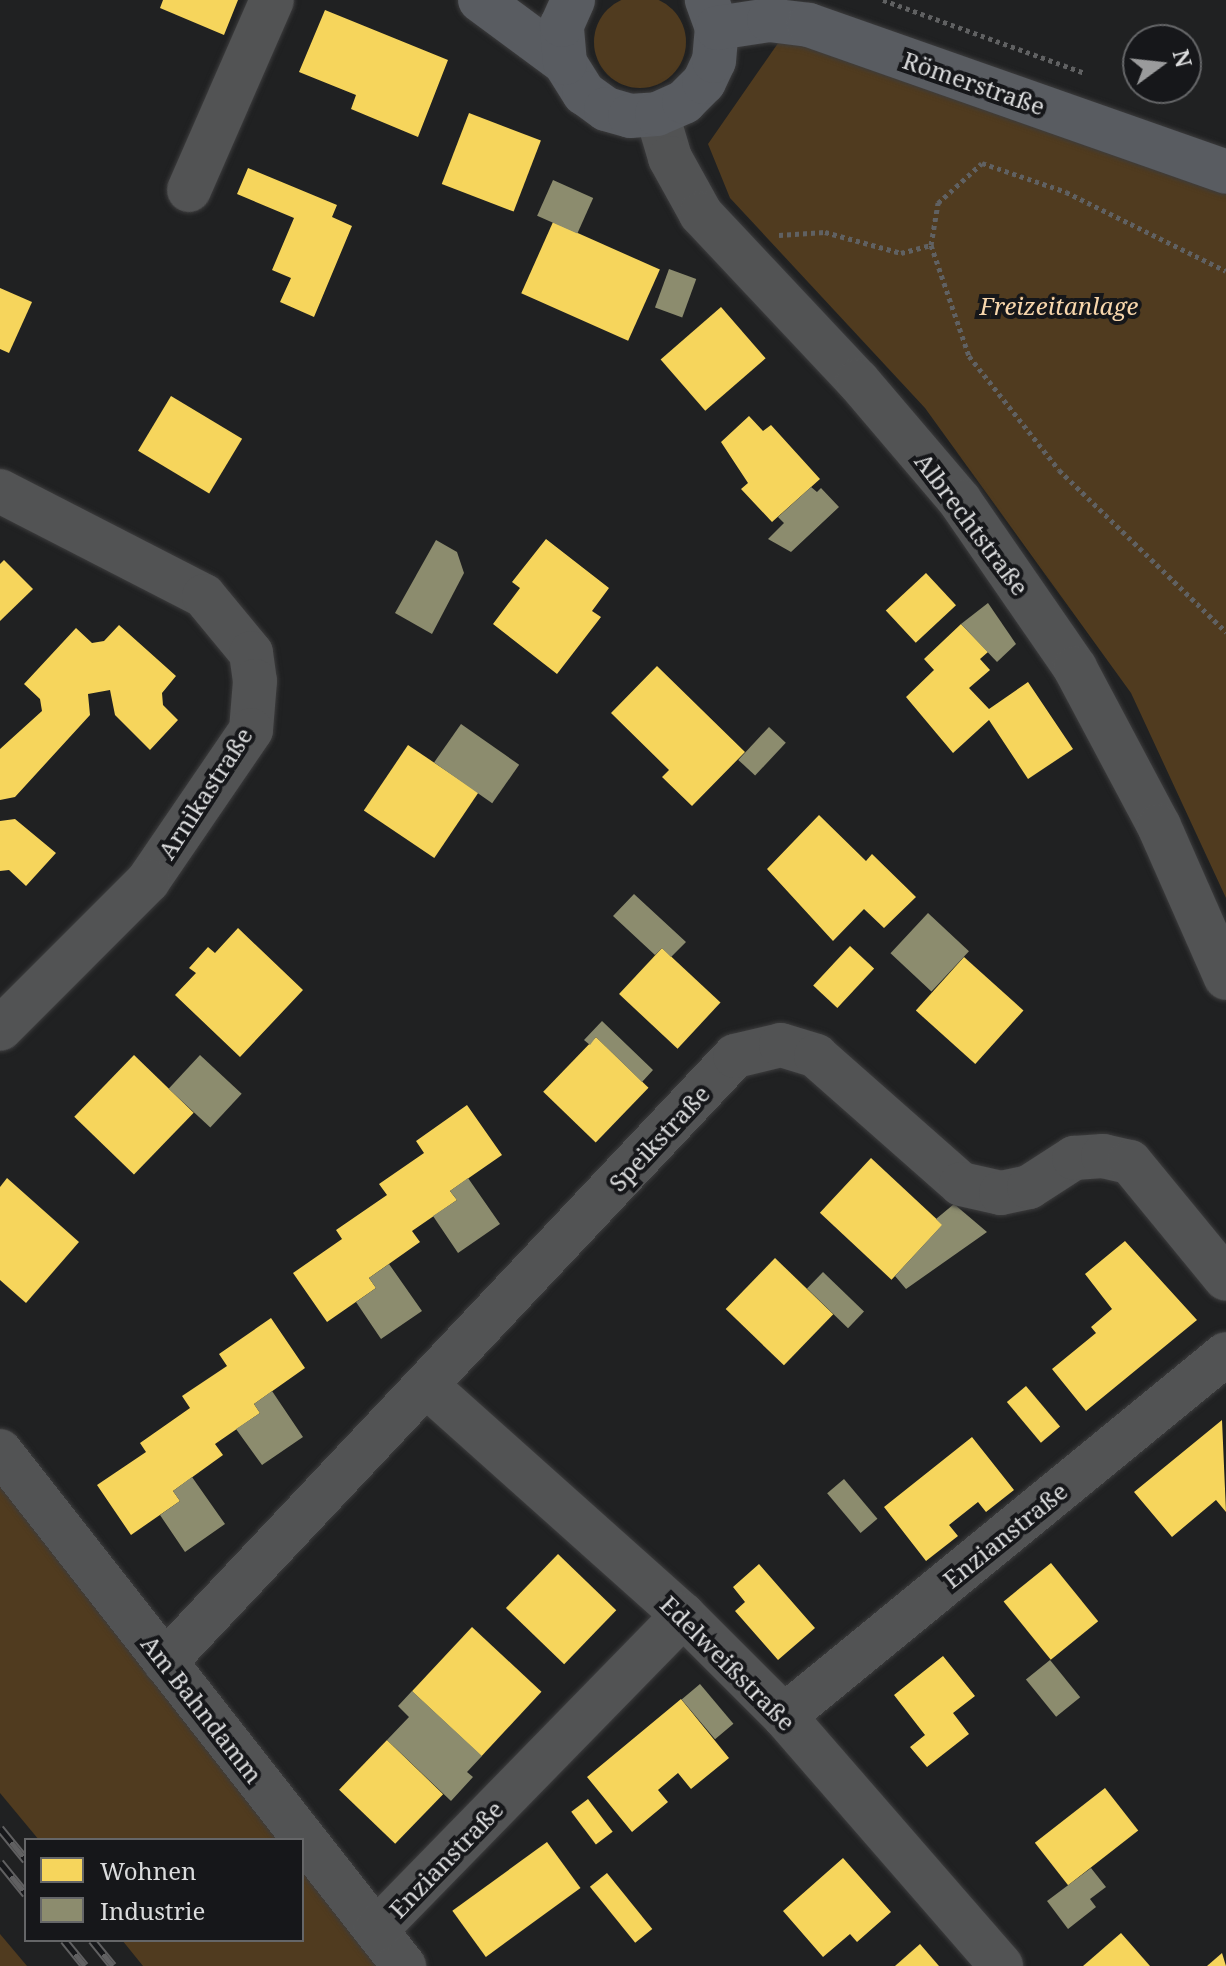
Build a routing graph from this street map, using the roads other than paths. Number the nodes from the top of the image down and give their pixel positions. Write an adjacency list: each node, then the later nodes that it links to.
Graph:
1 (272, 0): 8 (street)
2 (573, 0): 5 (main road)
3 (496, 1): 5 (main road)
4 (712, 14): 6 (main road); 7 (main road, Römerstraße)
5 (565, 63): 6 (main road)
6 (657, 114): 10 (street, Albrechtstraße)
7 (1226, 172)
8 (189, 190)
9 (0, 491): 11 (street, Arnikastraße)
10 (1226, 978)
11 (0, 1029)
12 (1226, 1279): 14 (street, Speikstraße)
13 (1226, 1354): 18 (street, Enzianstraße)
14 (428, 1387): 16 (street, Edelweißstraße); 17 (street, Speikstraße)
15 (0, 1451): 17 (street, Am Bahndamm)
16 (683, 1615): 18 (street, Edelweißstraße); 21 (street, Enzianstraße)
17 (165, 1662): 19 (street, Am Bahndamm)
18 (784, 1716): 23 (street, Edelweißstraße)
19 (304, 1838)
20 (304, 1839): 21 (street, Am Bahndamm)
21 (376, 1930): 22 (street, Am Bahndamm)
22 (404, 1966)
23 (1001, 1966)

